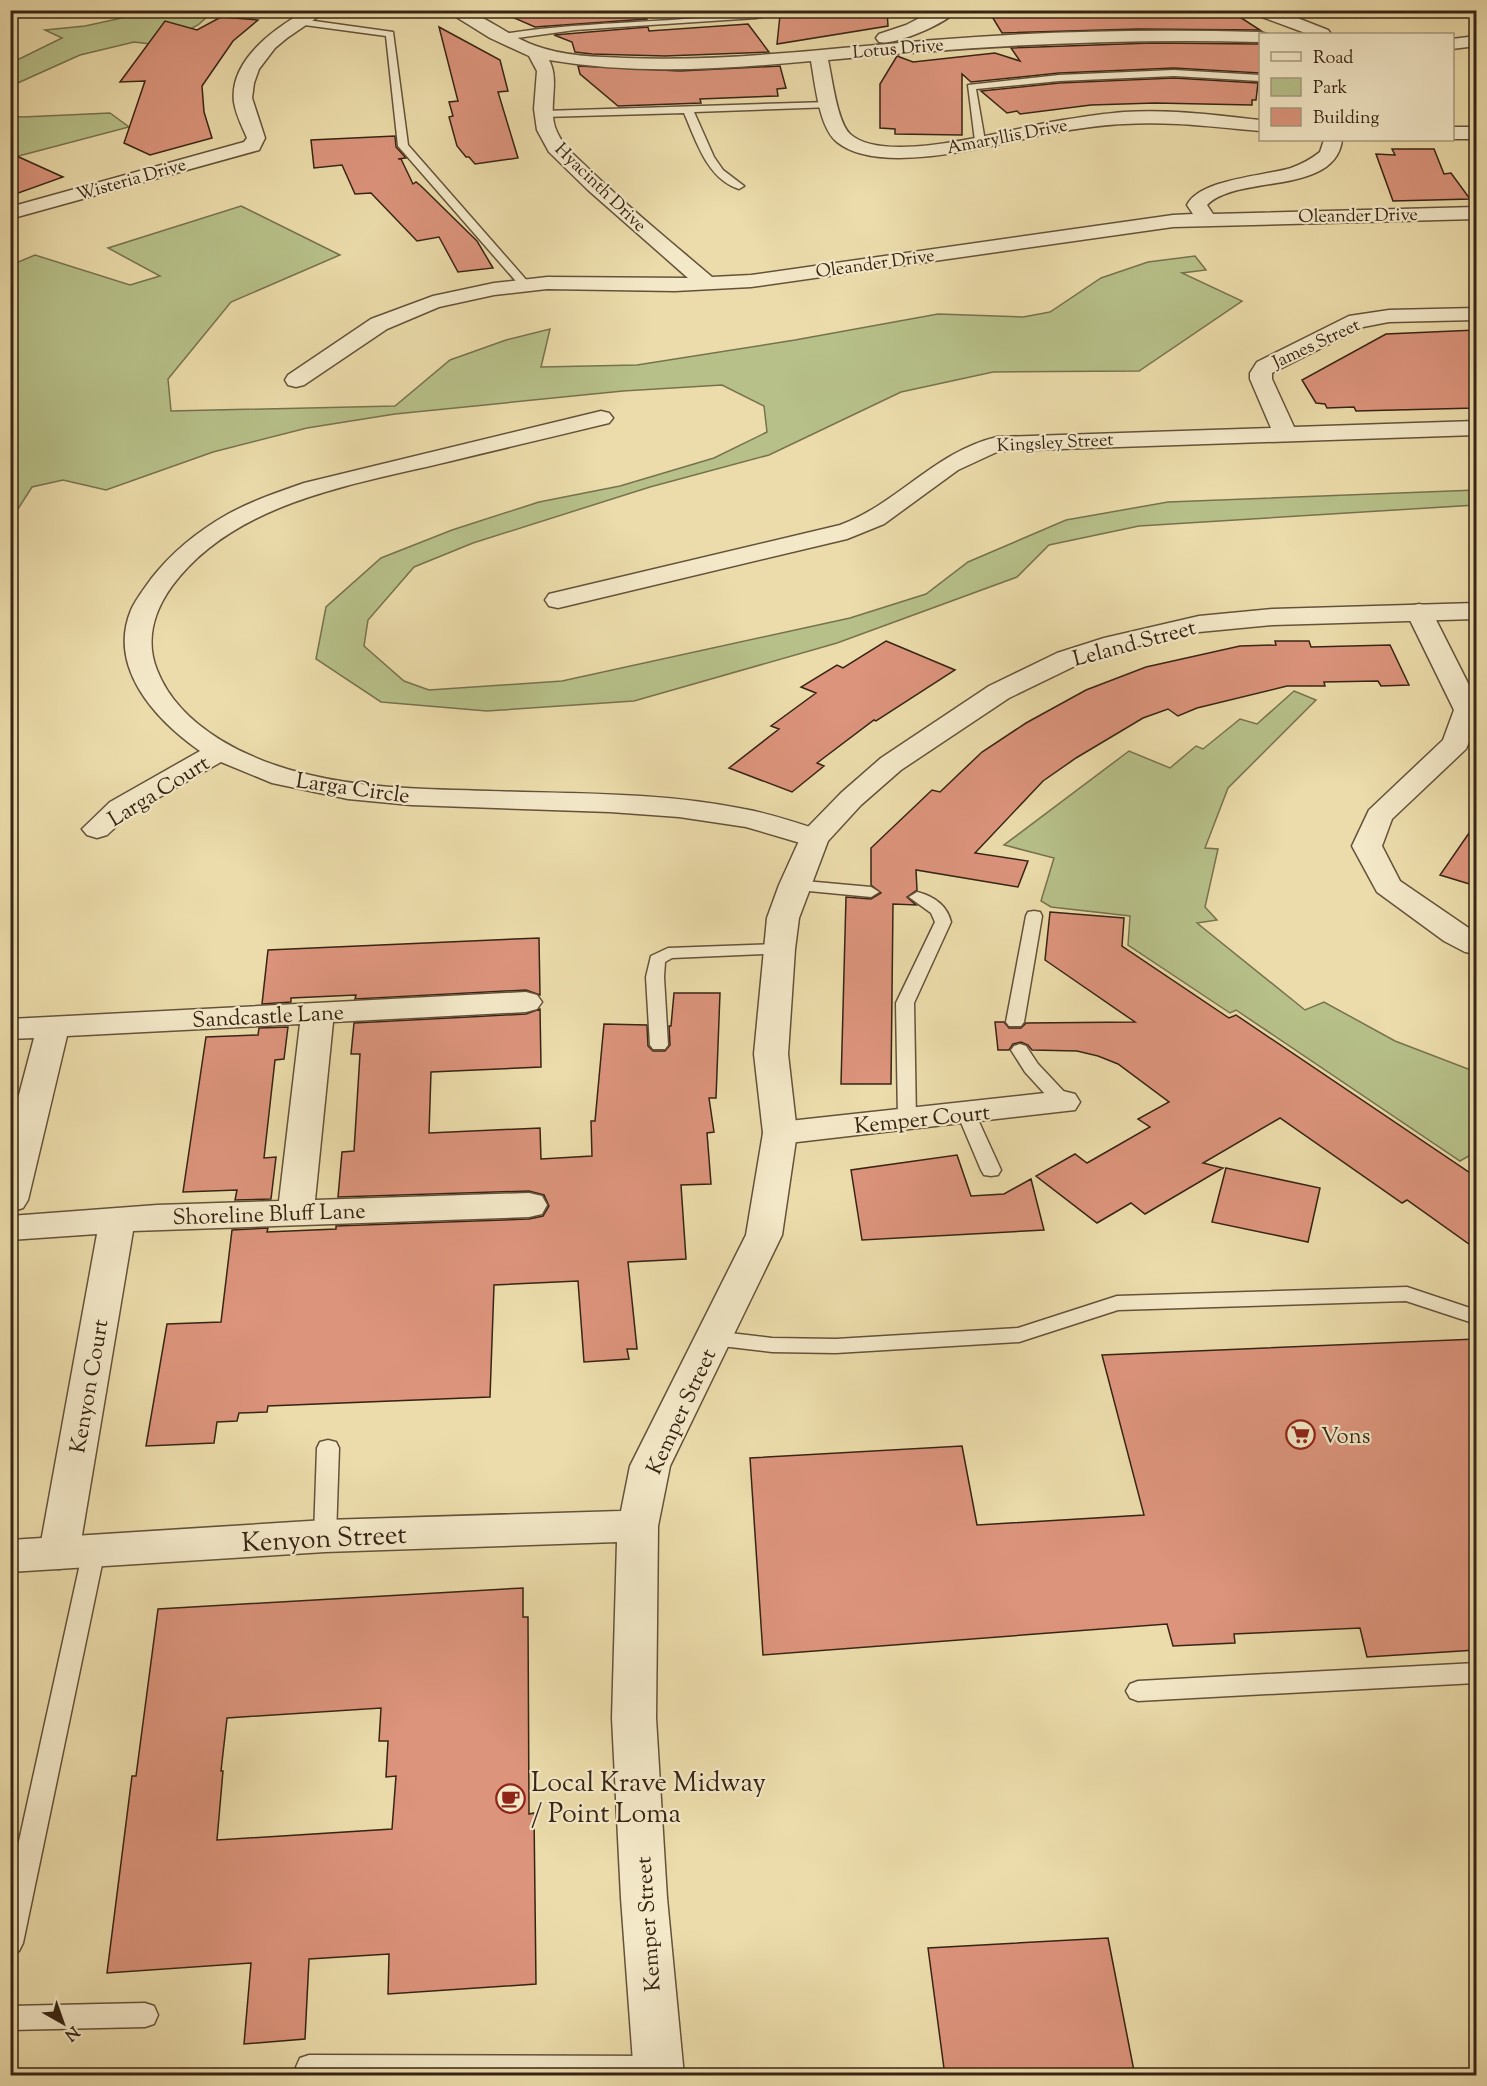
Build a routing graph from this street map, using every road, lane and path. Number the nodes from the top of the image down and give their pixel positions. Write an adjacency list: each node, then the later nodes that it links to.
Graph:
1 (320, 10): 8 (street)
2 (453, 10): 10 (street)
3 (792, 10): 10 (lane)
4 (949, 10): 15 (street)
5 (1260, 10): 7 (street)
6 (1322, 10): 7 (lane)
7 (1280, 20): 9 (street)
8 (300, 22): 26 (street, Wisteria Drive); 30 (lane)
9 (1319, 33)
10 (503, 37): 14 (street)
11 (1259, 37): 15 (street, Lotus Drive)
12 (1476, 41): 13 (street)
13 (1454, 44)
14 (536, 52): 15 (street, Lotus Drive); 19 (street, Hyacinth Drive)
15 (818, 55): 17 (street, Amaryllis Drive)
16 (1259, 78): 23 (lane)
17 (829, 105): 18 (lane); 23 (street, Amaryllis Drive)
18 (688, 110): 19 (lane); 25 (lane)
19 (544, 114): 29 (street, Hyacinth Drive)
20 (1259, 124): 23 (street, Amaryllis Drive)
21 (1454, 131): 22 (street)
22 (1476, 133)
23 (980, 141)
24 (1333, 141): 28 (street)
25 (738, 186)
26 (10, 213)
27 (1476, 213): 28 (street, Oleander Drive)
28 (1206, 219): 29 (street, Oleander Drive)
29 (708, 284): 30 (street, Oleander Drive)
30 (525, 285): 32 (street, Oleander Drive)
31 (1476, 314): 35 (street, James Street)
32 (296, 381)
33 (601, 418): 39 (street, Larga Circle)
34 (1476, 428): 35 (street, Kingsley Street)
35 (1285, 434): 36 (street, Kingsley Street)
36 (558, 600)
37 (1476, 611): 38 (street, Leland Street)
38 (1419, 612): 41 (street, Leland Street); 46 (street)
39 (220, 752): 40 (street, Larga Court); 41 (street, Larga Circle)
40 (97, 829)
41 (814, 838): 42 (street, Kemper Street)
42 (794, 885): 43 (lane); 47 (street, Kemper Street)
43 (871, 892)
44 (917, 897): 57 (lane)
45 (1034, 916): 50 (lane)
46 (1476, 945)
47 (779, 949): 53 (lane); 58 (street, Kemper Street)
48 (526, 1002): 49 (street, Sandcastle Lane)
49 (318, 1013): 51 (street, Sandcastle Lane); 62 (street)
50 (1015, 1022)
51 (53, 1027): 52 (street, Sandcastle Lane); 60 (street)
52 (10, 1029)
53 (659, 1046)
54 (1020, 1050): 55 (lane)
55 (1063, 1102): 56 (street, Kemper Court)
56 (966, 1113): 57 (street, Kemper Court); 59 (lane)
57 (907, 1119): 58 (street, Kemper Court)
58 (780, 1133): 66 (street, Kemper Street)
59 (991, 1170)
60 (10, 1200)
61 (529, 1205): 62 (street, Shoreline Bluff Lane)
62 (296, 1212): 63 (street, Shoreline Bluff Lane)
63 (117, 1220): 64 (street, Shoreline Bluff Lane); 70 (street, Kenyon Court)
64 (10, 1228)
65 (1476, 1317): 66 (lane)
66 (713, 1338): 68 (street, Kemper Street)
67 (328, 1448): 69 (lane)
68 (638, 1526): 69 (street, Kenyon Street); 78 (street, Kemper Street)
69 (325, 1536): 70 (street, Kenyon Street)
70 (76, 1552): 71 (street, Kenyon Street); 74 (lane)
71 (10, 1556)
72 (1476, 1673): 73 (lane)
73 (1138, 1691)
74 (10, 1943)
75 (144, 2014): 76 (lane)
76 (10, 2018)
77 (309, 2067): 78 (lane)
78 (659, 2072)

